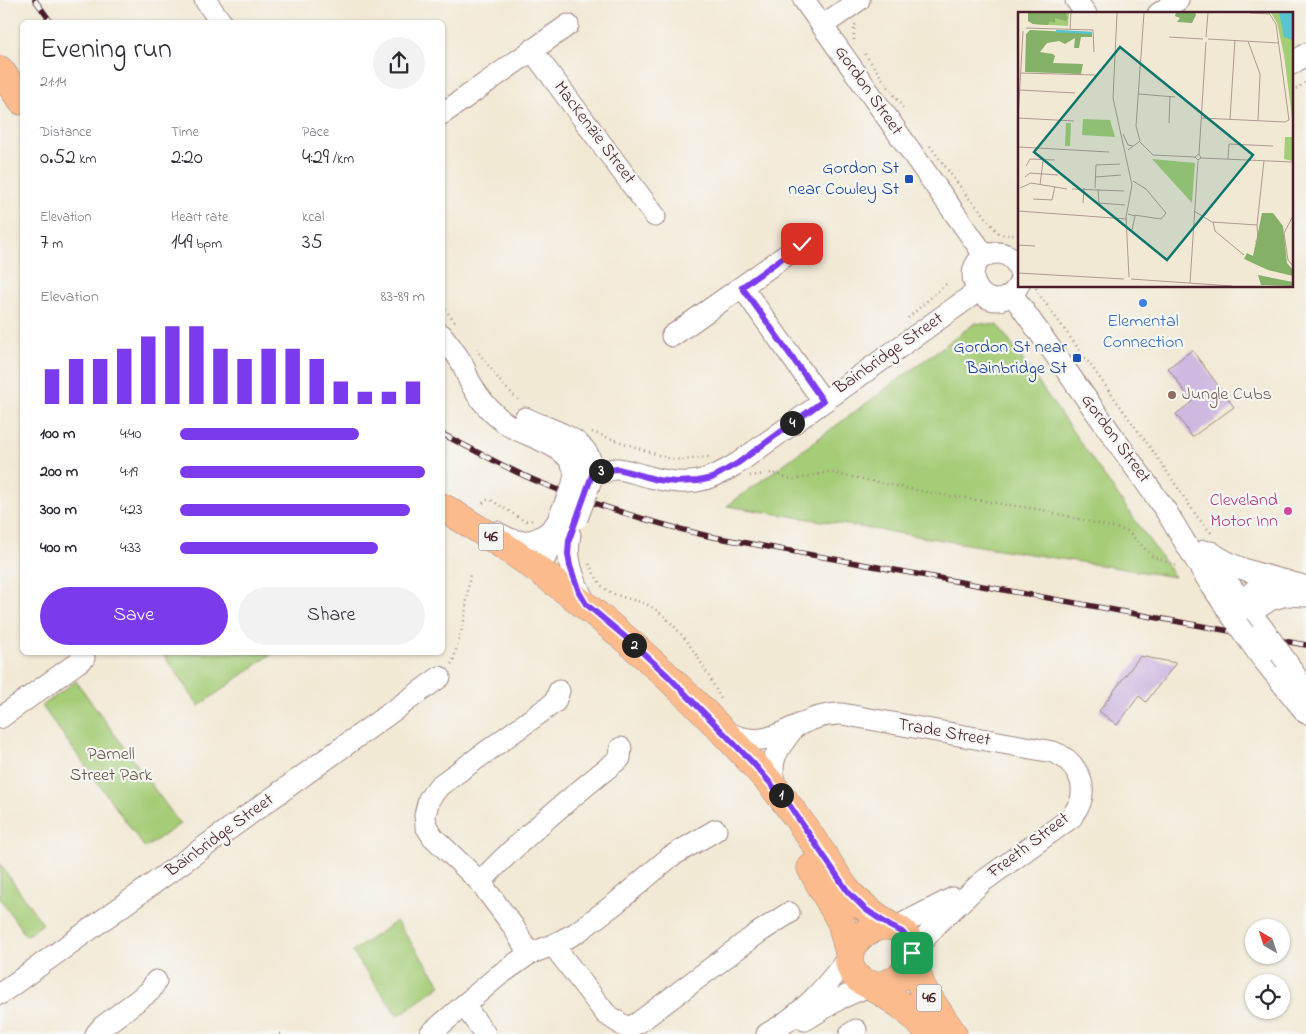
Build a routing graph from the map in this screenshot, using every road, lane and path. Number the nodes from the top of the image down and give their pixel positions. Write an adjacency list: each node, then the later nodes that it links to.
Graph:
1 (205, 0): 8 (street)
2 (804, 0): 10 (street, Gordon Street)
3 (1076, 0): 6 (street)
4 (1178, 0): 7 (street)
5 (858, 8): 10 (street); 11 (path)
6 (1085, 12)
7 (1161, 12)
8 (220, 20)
9 (568, 25): 12 (street)
10 (822, 26): 26 (street, Gordon Street)
11 (859, 46)
12 (532, 50): 20 (street); 23 (street, MacKenzie Street)
13 (864, 52): 21 (path)
14 (1306, 54): 15 (street)
15 (1294, 63)
16 (0, 70): 19 (main road)
17 (1306, 82): 18 (path)
18 (1294, 91)
19 (20, 98)
20 (445, 112)
21 (906, 112)
22 (928, 143): 24 (path)
23 (655, 216)
24 (1018, 235)
25 (802, 244): 29 (street)
26 (984, 256): 27 (street); 32 (street)
27 (1018, 274): 32 (street)
28 (946, 284): 34 (path)
29 (742, 287): 36 (street); 38 (street)
30 (1027, 288): 47 (street, Gordon Street)
31 (1038, 288): 51 (path)
32 (978, 291): 38 (street, Bainbridge Street)
33 (445, 314): 35 (path)
34 (903, 323)
35 (451, 332): 37 (street)
36 (672, 336)
37 (467, 353): 39 (path); 42 (street)
38 (823, 401): 42 (street, Bainbridge Street)
39 (526, 405)
40 (587, 430): 41 (path)
41 (711, 457)
42 (583, 477): 49 (street, bridge)
43 (747, 477): 53 (path)
44 (483, 503): 48 (path)
45 (445, 507): 49 (street)
46 (445, 508): 55 (main road, 46)
47 (1166, 511): 51 (street, Gordon Street); 59 (street, Gordon Street)
48 (539, 518)
49 (567, 521): 55 (street); 58 (street)
50 (445, 528): 55 (main road, 46)
51 (1208, 541): 56 (street); 59 (street, Gordon Street)
52 (589, 563): 65 (path)
53 (1184, 570)
54 (470, 573): 61 (path)
55 (539, 576): 58 (main road, 46); 78 (main road, 46)
56 (1296, 584): 59 (street)
57 (1306, 596): 59 (street)
58 (586, 604): 65 (main road, 46)
59 (1245, 616): 63 (street, Gordon Street, bridge); 64 (street, Gordon Street, bridge)
60 (84, 658): 66 (street)
61 (440, 677): 82 (street, Bainbridge Street)
62 (559, 691): 72 (street)
63 (1306, 692)
64 (1306, 713)
65 (722, 717): 67 (street, Trade Street); 70 (main road, 46)
66 (0, 718)
67 (795, 727): 69 (street, Trade Street); 70 (street, Trade Street)
68 (622, 748): 72 (street)
69 (1081, 781): 73 (street, Freeth Street)
70 (774, 787): 75 (main road, 46)
71 (716, 830): 76 (street)
72 (480, 882): 77 (street)
73 (982, 882): 75 (street, Freeth Street); 79 (street, Freeth Street)
74 (788, 913): 76 (street)
75 (893, 927): 78 (main road); 79 (main road, 46)
76 (553, 945): 77 (street)
77 (529, 954): 83 (street)
78 (849, 955): 81 (main road, 46); 87 (street)
79 (912, 956): 81 (main road, 46); 90 (main road, 46)
80 (156, 981): 84 (street)
81 (871, 986): 88 (street); 89 (main road, 46)
82 (0, 994)
83 (464, 1005): 85 (street); 86 (street)
84 (96, 1034)
85 (430, 1034)
86 (485, 1034)
87 (767, 1034)
88 (780, 1034)
89 (929, 1034)
90 (953, 1034)

